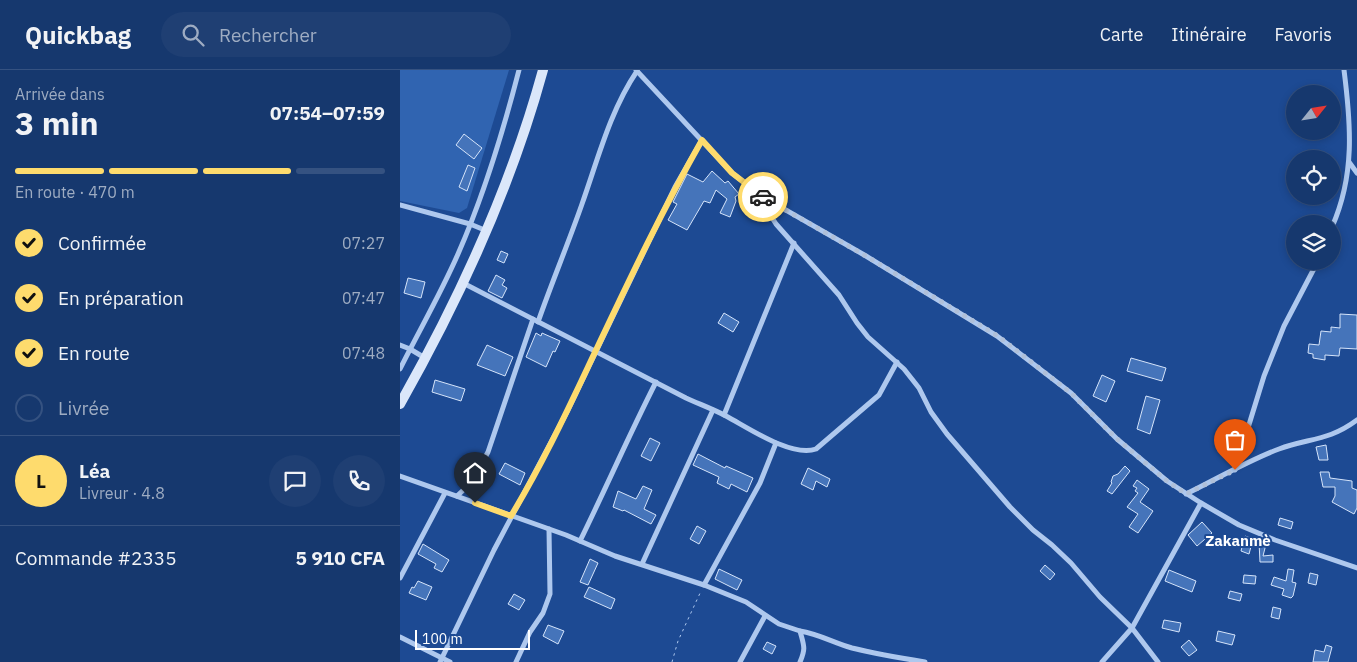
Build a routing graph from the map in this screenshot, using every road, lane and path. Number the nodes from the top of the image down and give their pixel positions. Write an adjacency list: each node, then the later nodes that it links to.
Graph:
1 (519, 70): 11 (street)
2 (543, 70): 12 (main road)
3 (636, 70): 5 (street); 16 (street)
4 (1344, 70): 6 (street)
5 (702, 140): 8 (street); 19 (street)
6 (1349, 162): 7 (street); 10 (street)
7 (1357, 173)
8 (763, 197): 13 (street); 32 (street)
9 (400, 205): 11 (street)
10 (1336, 215)
11 (470, 224): 12 (street); 18 (street)
12 (486, 231): 15 (main road)
13 (794, 244): 21 (street); 26 (street)
14 (1313, 270): 29 (street)
15 (463, 283): 16 (street); 20 (main road)
16 (536, 320): 19 (street); 33 (street)
17 (400, 345): 18 (street)
18 (410, 349): 20 (street); 22 (street)
19 (596, 351): 23 (street); 35 (street)
20 (425, 358): 24 (main road)
21 (897, 362): 28 (street); 43 (street)
22 (400, 369)
23 (656, 382): 25 (street); 37 (street)
24 (400, 404)
25 (713, 410): 26 (street); 38 (street)
26 (724, 415): 28 (street)
27 (1357, 420): 29 (street)
28 (776, 444): 41 (street)
29 (1235, 470): 32 (street)
30 (400, 476): 31 (street)
31 (445, 493): 33 (street); 40 (street)
32 (1186, 494): 34 (street)
33 (457, 496): 35 (street)
34 (1201, 503): 39 (street); 43 (street)
35 (511, 516): 36 (street); 46 (street)
36 (549, 529): 37 (street); 49 (street)
37 (580, 541): 38 (street)
38 (642, 564): 41 (street)
39 (1356, 569)
40 (400, 578)
41 (704, 585): 42 (street); 50 (path)
42 (765, 616): 44 (street); 51 (street)
43 (1132, 628): 47 (street); 54 (street)
44 (800, 631): 52 (street); 53 (street)
45 (400, 637): 46 (street)
46 (441, 660): 48 (street)
47 (1155, 661)
48 (450, 662)
49 (516, 662)
50 (672, 662)
51 (740, 662)
52 (800, 662)
53 (925, 662)
54 (1102, 662)

